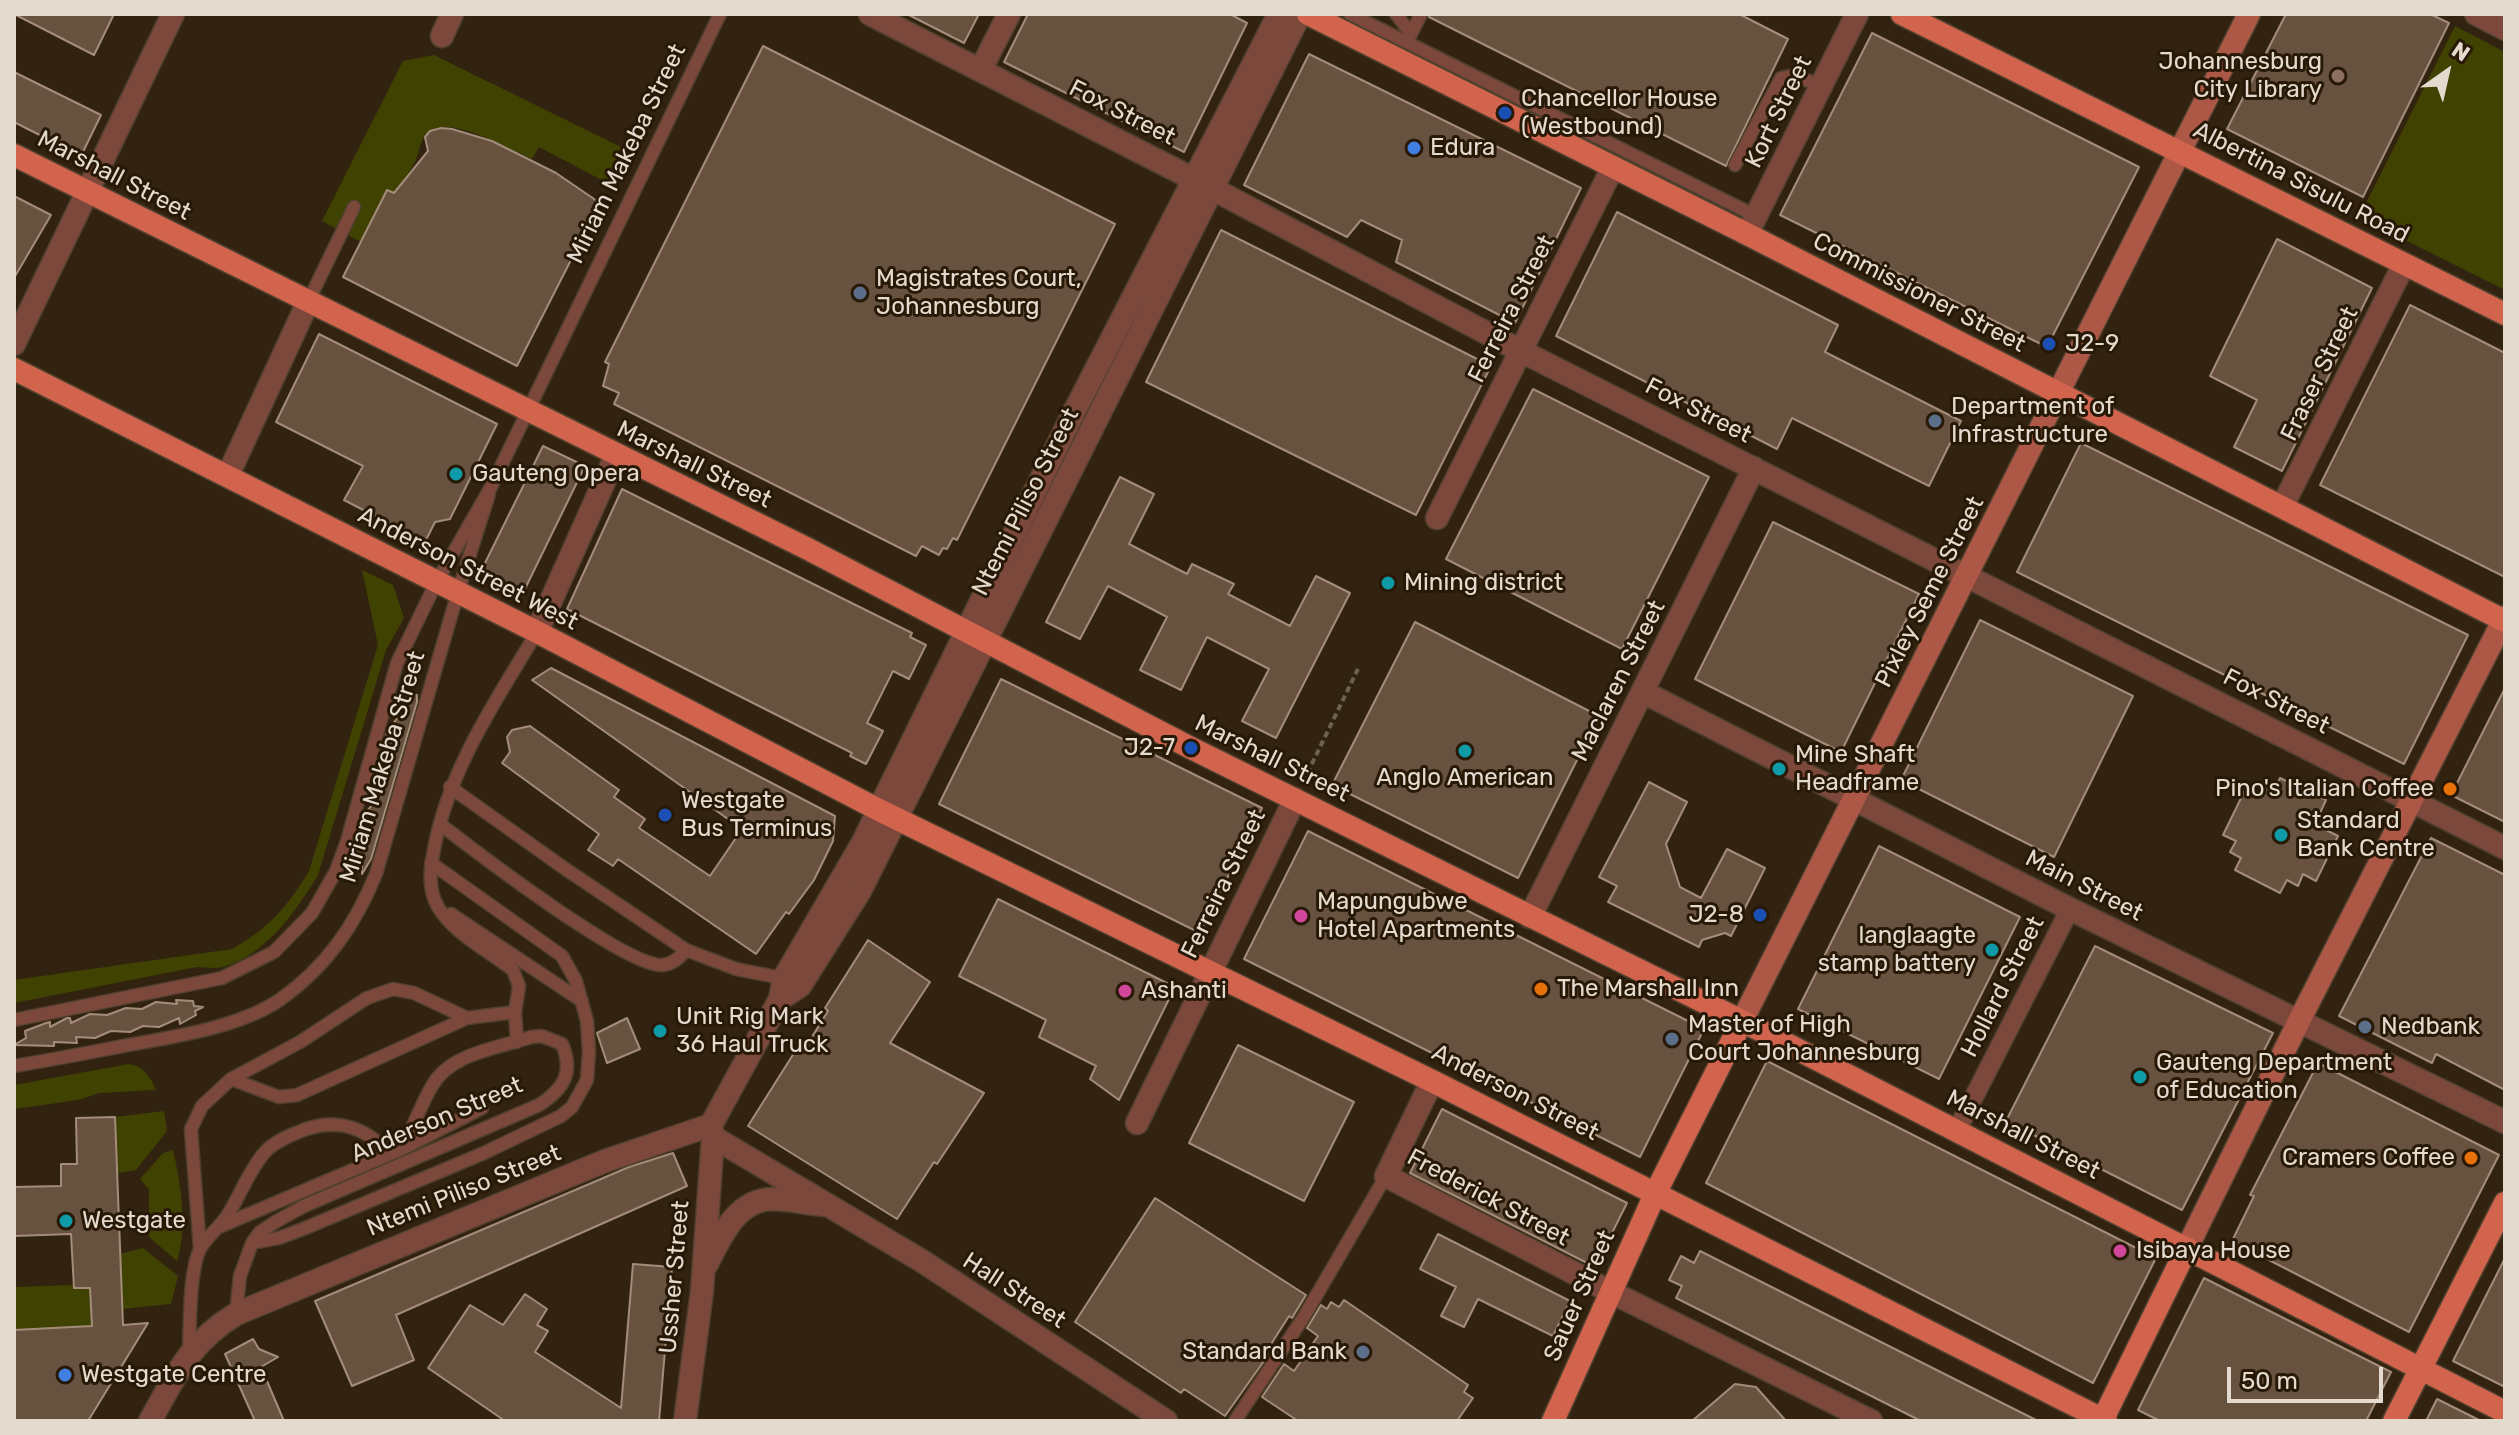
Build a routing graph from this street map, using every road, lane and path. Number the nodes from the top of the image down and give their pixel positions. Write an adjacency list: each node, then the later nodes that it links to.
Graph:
1 (173, 14): 26 (street)
2 (452, 14): 17 (street)
3 (720, 14): 36 (lane, Miriam Makeba Street)
4 (870, 14): 19 (street, Fox Street)
5 (1009, 14): 19 (street)
6 (1279, 14): 25 (street, Ntemi Piliso Street)
7 (1300, 14): 25 (street, Ntemi Piliso Street)
8 (1308, 14): 24 (main road, Commissioner Street)
9 (1350, 14): 18 (lane)
10 (1396, 14): 18 (lane)
11 (1421, 14): 18 (lane)
12 (1857, 14): 20 (street, Kort Street)
13 (1902, 14): 21 (main road, Albertina Sisulu Road)
14 (2249, 14): 21 (main road, Pixley Seme Street)
15 (2476, 14): 16 (street)
16 (2505, 29)
17 (442, 36)
18 (1409, 38): 28 (lane)
19 (981, 69): 25 (street, Fox Street)
20 (1821, 86): 23 (lane); 28 (street, Kort Street)
21 (2179, 151): 29 (main road, Albertina Sisulu Road); 35 (main road, Pixley Seme Street)
22 (14, 155): 26 (main road, Marshall Street)
23 (1735, 165)
24 (1613, 167): 28 (main road, Commissioner Street); 33 (street, Ferreira Street)
25 (1202, 184): 33 (street, Fox Street); 48 (street, Ntemi Piliso Street)
26 (88, 191): 30 (main road, Marshall Street); 32 (street)
27 (354, 207): 30 (lane)
28 (1752, 225): 35 (main road, Commissioner Street)
29 (2404, 264): 31 (main road, Albertina Sisulu Road); 41 (street, Fraser Street)
30 (308, 302): 36 (main road, Marshall Street); 39 (street)
31 (2505, 314)
32 (14, 344)
33 (1519, 350): 38 (street, Fox Street); 42 (street, Ferreira Street)
34 (14, 369): 39 (main road, Anderson Street West)
35 (2058, 394): 41 (main road, Commissioner Street); 43 (main road, Pixley Seme Street)
36 (526, 411): 37 (main road, Marshall Street); 40 (lane, Miriam Makeba Street)
37 (616, 455): 47 (street); 48 (main road, Marshall Street)
38 (1754, 468): 43 (street, Fox Street); 50 (street, Maclaren Street)
39 (228, 475): 44 (main road, Anderson Street West)
40 (491, 487): 44 (lane, Miriam Makeba Street); 45 (lane, Miriam Makeba Street)
41 (2282, 507): 46 (main road, Commissioner Street)
42 (1437, 518)
43 (1967, 576): 52 (main road, Pixley Seme Street); 54 (street, Fox Street)
44 (436, 583): 45 (main road, Anderson Street West); 68 (lane, Miriam Makeba Street)
45 (458, 592): 47 (main road, Anderson Street West); 72 (lane, Miriam Makeba Street)
46 (2505, 619): 54 (main road)
47 (537, 632): 51 (lane); 55 (main road, Anderson Street West)
48 (976, 637): 53 (main road, Marshall Street); 55 (street, Ntemi Piliso Street)
49 (1358, 669): 53 (path, Ferreira Street)
50 (1643, 692): 52 (street, Main Street); 61 (street, Maclaren Street)
51 (450, 787): 56 (lane); 62 (lane)
52 (1856, 798): 60 (street, Main Street); 69 (main road, Pixley Seme Street)
53 (1295, 799): 61 (main road, Marshall Street); 63 (street, Ferreira Street)
54 (2413, 800): 57 (street, Fox Street); 70 (main road)
55 (888, 814): 63 (main road, Anderson Street); 64 (street, Ntemi Piliso Street)
56 (440, 824): 58 (lane); 62 (lane)
57 (2505, 848)
58 (431, 863): 59 (lane); 65 (lane)
59 (438, 906): 65 (lane); 66 (lane)
60 (2070, 909): 70 (street, Main Street); 78 (street, Hollard Street)
61 (1530, 917): 69 (main road, Marshall Street)
62 (686, 950): 64 (lane)
63 (1210, 971): 74 (main road, Anderson Street); 77 (street, Ferreira Street)
64 (788, 988): 79 (street, Ntemi Piliso Street)
65 (582, 1002): 87 (lane)
66 (515, 1012): 67 (lane); 71 (lane)
67 (467, 1018): 73 (lane); 73 (lane)
68 (14, 1020)
69 (1742, 1021): 78 (main road, Marshall Street); 83 (main road, Pixley Seme Street)
70 (2299, 1021): 76 (street, Main Street); 88 (main road)
71 (517, 1042): 80 (lane, Anderson Street); 87 (lane, Anderson Street)
72 (14, 1066)
73 (231, 1079): 89 (lane)
74 (1432, 1081): 82 (street, Frederick Street); 83 (main road, Anderson Street)
75 (482, 1108): 80 (lane, Anderson Street)
76 (2505, 1122)
77 (1137, 1123)
78 (1957, 1130): 88 (main road, Marshall Street)
79 (712, 1131): 85 (street, Hall Street); 90 (street, Ussher Street); 92 (street, Ntemi Piliso Street)
80 (402, 1149): 81 (lane, Anderson Street)
81 (389, 1154): 86 (lane, Anderson Street); 86 (lane, Anderson Street)
82 (1386, 1176): 91 (street, Frederick Street); 100 (lane)
83 (1656, 1192): 91 (main road, Sauer Street); 96 (main road, Anderson Street)
84 (2505, 1203): 94 (main road)
85 (833, 1206): 90 (street, Hall Street); 99 (street, Hall Street)
86 (221, 1226): 89 (lane, Anderson Street)
87 (252, 1243): 92 (lane)
88 (2187, 1248): 94 (main road, Marshall Street); 96 (main road)
89 (200, 1249): 93 (lane)
90 (703, 1272): 98 (street, Ussher Street)
91 (1609, 1291): 101 (main road, Sauer Street); 102 (street, Frederick Street)
92 (236, 1314): 93 (street, Ntemi Piliso Street)
93 (189, 1353): 97 (street, Ntemi Piliso Street)
94 (2421, 1367): 95 (main road, Marshall Street); 103 (main road)
95 (2505, 1412)
96 (2103, 1420)
97 (150, 1421)
98 (685, 1421)
99 (1166, 1421)
100 (1235, 1421)
101 (1553, 1421)
102 (1871, 1421)
103 (2394, 1421)

